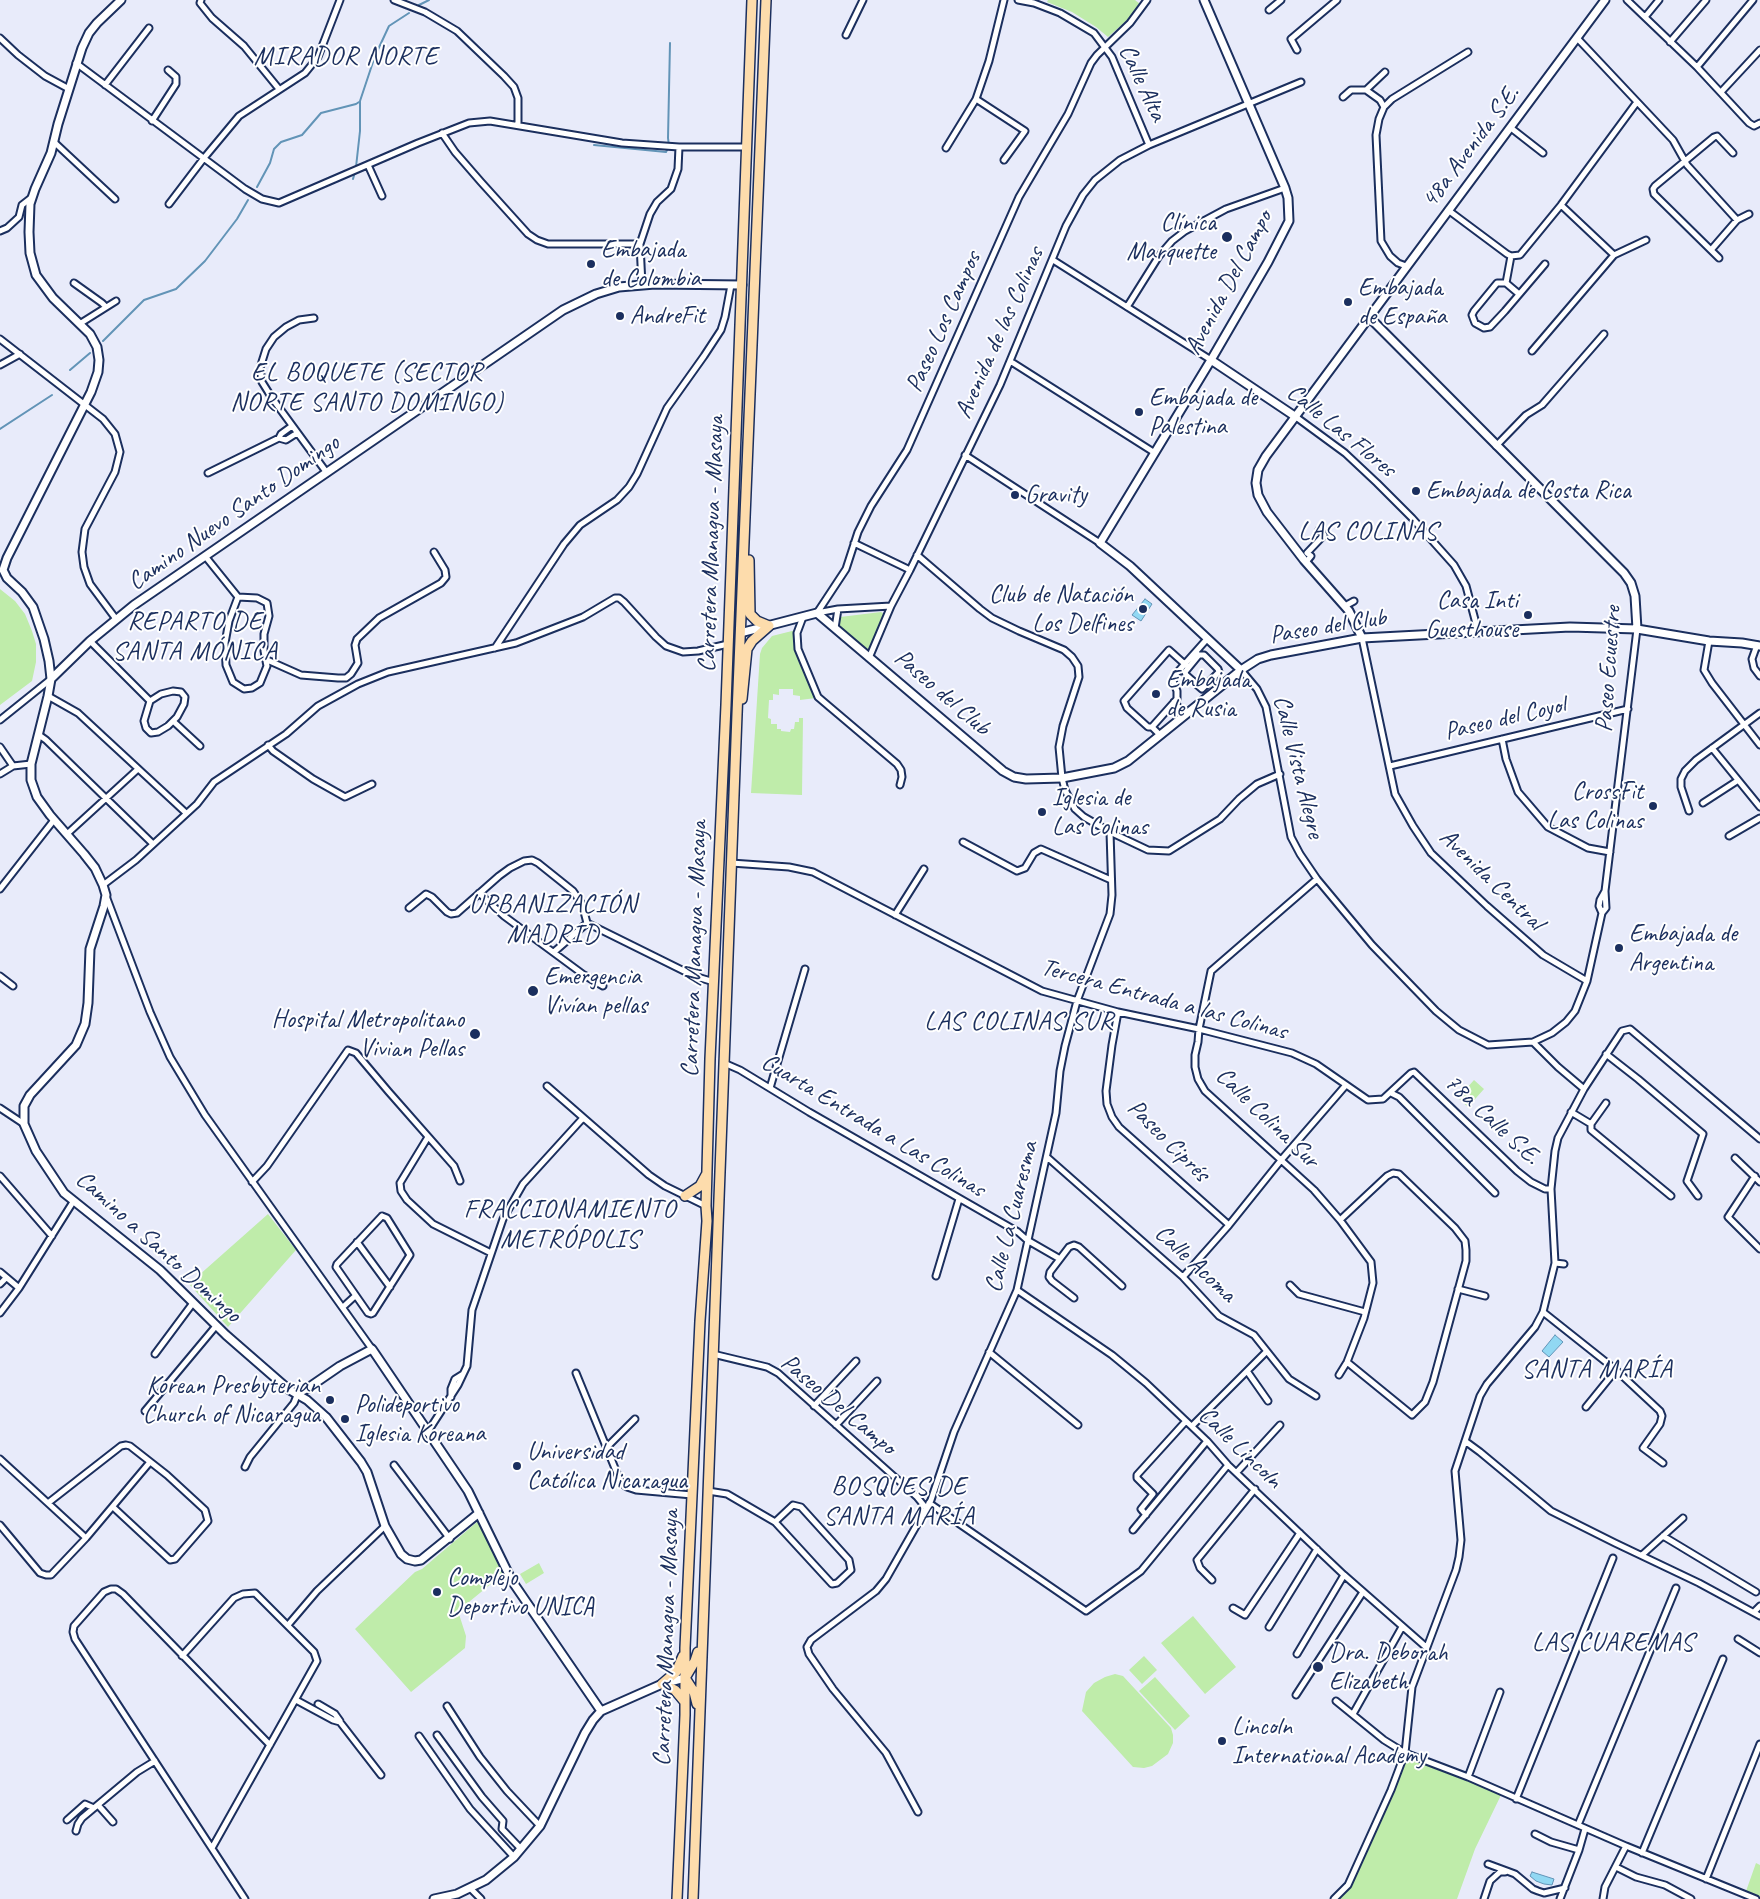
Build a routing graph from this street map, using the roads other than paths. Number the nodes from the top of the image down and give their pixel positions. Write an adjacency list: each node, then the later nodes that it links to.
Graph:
1 (121, 0): 31 (street)
2 (201, 0): 38 (street)
3 (340, 0): 38 (street)
4 (394, 0): 19 (street)
5 (752, 0): 55 (highway, Carretera Managua - Masaya)
6 (766, 0): 41 (highway, Carretera Managua - Masaya)
7 (863, 0): 23 (street)
8 (1004, 0): 43 (street)
9 (1018, 0): 27 (street, Calle Alta)
10 (1147, 0): 27 (street, Paseo Los Campos)
11 (1204, 0): 45 (street, Avenida Del Campo)
12 (1281, 0): 20 (street)
13 (1337, 0): 28 (street)
14 (1605, 0): 25 (street, 48a Avenida S.E.)
15 (1627, 0): 21 (street)
16 (1660, 0): 21 (street)
17 (1706, 0): 26 (street)
18 (1753, 0): 32 (street)
19 (406, 2): 49 (street)
20 (1269, 10)
21 (1645, 16): 26 (street)
22 (149, 28): 36 (street)
23 (846, 35)
24 (0, 38): 37 (street)
25 (1578, 39): 44 (street); 50 (street, 48a Avenida S.E.)
26 (1670, 42): 32 (street)
27 (1106, 46): 53 (street, Calle Alta); 115 (street, Paseo Los Campos)
28 (1297, 50)
29 (1760, 50): 40 (street)
30 (1468, 52): 46 (street)
31 (76, 63): 36 (street); 37 (street)
32 (1697, 67): 40 (street)
33 (168, 70): 47 (street)
34 (1385, 72): 39 (street)
35 (1301, 82): 45 (street, Avenida de las Colinas)
36 (105, 85): 47 (street)
37 (69, 89): 52 (street)
38 (279, 90): 59 (street)
39 (1366, 90): 42 (street); 46 (street)
40 (1722, 92): 48 (street)
41 (761, 96): 55 (highway); 68 (highway, Carretera Managua - Masaya)
42 (1343, 97)
43 (976, 99): 56 (street); 60 (street)
44 (1637, 102): 61 (street); 69 (street)
45 (1248, 105): 53 (street, Avenida de las Colinas); 63 (street, Avenida Del Campo)
46 (1384, 107): 82 (street)
47 (152, 121): 59 (street)
48 (1760, 123)
49 (518, 125): 51 (street); 54 (street)
50 (1511, 128): 57 (street); 70 (street, 48a Avenida S.E.)
51 (442, 133): 62 (street); 75 (street)
52 (54, 142): 65 (street); 66 (street)
53 (1149, 145): 80 (street, Avenida de las Colinas)
54 (680, 147): 55 (street); 75 (street)
55 (747, 147): 68 (highway); 87 (highway, Carretera Managua - Masaya)
56 (946, 148)
57 (1543, 153)
58 (1733, 154): 61 (street)
59 (204, 158): 62 (street); 67 (street)
60 (1004, 160)
61 (1684, 161): 72 (street); 76 (street)
62 (368, 166): 64 (street)
63 (1285, 188): 91 (street); 99 (street, Avenida Del Campo)
64 (382, 196)
65 (31, 198): 73 (street); 94 (street)
66 (115, 199)
67 (169, 204)
68 (758, 205): 112 (highway, Carretera Managua - Masaya)
69 (1561, 205): 77 (street); 78 (street)
70 (1448, 210): 78 (street); 82 (street, 48a Avenida S.E.)
71 (1749, 214): 72 (street)
72 (1737, 220): 76 (street)
73 (0, 231)
74 (1646, 240): 77 (street)
75 (640, 244): 85 (street)
76 (1711, 250): 79 (street)
77 (1614, 255): 97 (street)
78 (1512, 256): 84 (street)
79 (1718, 258)
80 (1053, 260): 91 (street, Calle Las Flores); 100 (street, Avenida de las Colinas)
81 (1545, 264): 88 (street)
82 (1406, 266): 92 (street, 48a Avenida S.E.)
83 (74, 283): 90 (street)
84 (1506, 283): 88 (street); 88 (street)
85 (642, 284): 86 (street, Camino Nuevo Santo Domingo); 111 (street, Camino Nuevo Santo Domingo)
86 (732, 285): 87 (street, Camino Nuevo Santo Domingo); 142 (street)
87 (742, 285): 114 (highway, Carretera Managua - Masaya)
88 (1519, 294)
89 (116, 301): 90 (street)
90 (106, 307): 94 (street)
91 (1127, 307): 99 (street, Calle Las Flores)
92 (1369, 317): 103 (street, 48a Avenida S.E.); 107 (street, Paseo Ecuestre)
93 (314, 318): 104 (street)
94 (81, 323): 102 (street)
95 (1604, 334): 107 (street)
96 (0, 339): 98 (street)
97 (1532, 351)
98 (20, 354): 101 (street); 102 (street)
99 (1211, 360): 103 (street, Calle Las Flores); 108 (street, Avenida Del Campo)
100 (1010, 361): 108 (street); 109 (street, Avenida de las Colinas)
101 (0, 365)
102 (84, 405): 122 (street); 130 (street)
103 (1296, 417): 120 (street, 48a Avenida S.E.); 134 (street, Calle Las Flores)
104 (292, 426): 105 (street); 106 (street)
105 (297, 433): 106 (street); 111 (street)
106 (279, 438): 110 (street)
107 (1496, 446): 133 (street, Paseo Ecuestre)
108 (1155, 453): 116 (street, Avenida Del Campo)
109 (965, 455): 116 (street, Calle Vista Alegre); 118 (street, Avenida de las Colinas)
110 (208, 473)
111 (327, 473): 119 (street, Camino Nuevo Santo Domingo)
112 (745, 530): 131 (highway); 135 (highway, Carretera Managua - Masaya)
113 (1319, 530): 120 (street)
114 (731, 540): 135 (highway); 140 (highway, Carretera Managua - Masaya)
115 (854, 543): 121 (street); 128 (street, Paseo Los Campos)
116 (1100, 543): 137 (street, Calle Vista Alegre)
117 (434, 552): 144 (street)
118 (917, 555): 121 (street, Avenida de las Colinas); 175 (street)
119 (206, 556): 123 (street); 130 (street, Camino Nuevo Santo Domingo)
120 (1306, 562): 126 (street, 48a Avenida S.E.)
121 (910, 570): 125 (street, Avenida de las Colinas)
122 (2, 571): 148 (street)
123 (238, 597): 144 (street); 144 (street)
124 (1354, 600): 126 (street)
125 (891, 606): 127 (street); 143 (street, Avenida de las Colinas)
126 (1345, 606): 136 (street, 48a Avenida S.E.)
127 (838, 609): 128 (street); 132 (street)
128 (817, 613): 129 (street); 132 (street, Paseo del Club)
129 (802, 617): 131 (street); 178 (street)
130 (116, 619): 138 (street, Camino Nuevo Santo Domingo)
131 (769, 626): 135 (street); 155 (highway)
132 (835, 628): 143 (street, Paseo del Club)
133 (1637, 629): 134 (street, Paseo del Club); 139 (street, Paseo del Club); 153 (street, Paseo Ecuestre)
134 (1478, 631): 136 (street, Paseo del Club)
135 (740, 633): 152 (highway); 155 (highway, Carretera Managua - Masaya)
136 (1362, 638): 146 (street, Paseo del Club); 171 (street, Avenida Central)
137 (1207, 639): 145 (street); 146 (street, Calle Vista Alegre)
138 (90, 641): 148 (street, Camino Nuevo Santo Domingo); 150 (street)
139 (1710, 641): 141 (street, Paseo del Club); 159 (street)
140 (728, 644): 142 (street); 152 (highway, Carretera Managua - Masaya)
141 (1758, 646): 147 (street)
142 (496, 648): 164 (street)
143 (869, 658): 175 (street, Paseo del Club)
144 (266, 659)
145 (1186, 665): 145 (street); 151 (street); 160 (street)
146 (1241, 670): 156 (street, Paseo del Club); 174 (street, Calle Vista Alegre)
147 (1760, 676)
148 (51, 679): 149 (street); 157 (street)
149 (48, 696): 161 (street); 172 (street)
150 (150, 701): 158 (street); 158 (street)
151 (1174, 702): 156 (street); 160 (street)
152 (726, 705): 207 (highway, Carretera Managua - Masaya)
153 (1628, 709): 163 (street, Paseo del Coyol); 191 (street, Paseo Ecuestre)
154 (1760, 713): 159 (street)
155 (737, 714): 192 (highway, Carretera Managua - Masaya)
156 (1186, 715): 162 (street, Paseo del Club)
157 (0, 720)
158 (173, 721): 165 (street)
159 (1743, 725): 166 (street); 168 (street)
160 (1152, 727): 162 (street)
161 (39, 735): 169 (street); 179 (street)
162 (1160, 735): 175 (street, Paseo del Club)
163 (1502, 739): 171 (street, Paseo del Coyol); 191 (street)
164 (268, 745): 177 (street); 183 (street)
165 (200, 746)
166 (1760, 746)
167 (0, 747): 170 (street)
168 (1712, 748): 176 (street); 182 (street)
169 (31, 764): 170 (street); 185 (street)
170 (13, 766): 173 (street)
171 (1390, 766): 206 (street, Avenida Central)
172 (138, 769): 179 (street); 183 (street)
173 (0, 774)
174 (1280, 774): 186 (street); 194 (street, Calle Vista Alegre)
175 (1062, 778): 186 (street)
176 (1737, 781): 180 (street); 181 (street)
177 (372, 784)
178 (900, 785)
179 (106, 799): 187 (street); 190 (street)
180 (1703, 803)
181 (1760, 808)
182 (1689, 812)
183 (186, 813): 190 (street)
184 (1760, 818): 188 (street)
185 (54, 820): 187 (street); 197 (street)
186 (1110, 832): 195 (street, Calle La Cuaresma)
187 (67, 834): 196 (street)
188 (1729, 836)
189 (963, 842): 195 (street)
190 (153, 844): 196 (street)
191 (1610, 852): 206 (street, Paseo Ecuestre)
192 (731, 863): 201 (street, Tercera Entrada a las Colinas); 215 (highway, Carretera Managua - Masaya)
193 (924, 869): 201 (street)
194 (1317, 879): 212 (street, Calle Colina Sur); 213 (street, Calle Vista Alegre)
195 (1111, 880): 210 (street, Calle La Cuaresma)
196 (104, 885): 199 (street)
197 (0, 889)
198 (479, 893): 200 (street); 202 (street); 203 (street)
199 (106, 895): 226 (street); 238 (street)
200 (409, 908)
201 (895, 915): 210 (street, Tercera Entrada a las Colinas)
202 (587, 923): 203 (street); 207 (street)
203 (554, 952): 209 (street)
204 (805, 969): 219 (street)
205 (0, 976): 208 (street)
206 (1587, 981): 213 (street, Paseo Ecuestre)
207 (714, 982): 234 (highway, Carretera Managua - Masaya)
208 (13, 986)
209 (603, 986)
210 (1077, 1001): 211 (street, Tercera Entrada a las Colinas); 230 (street, Calle La Cuaresma)
211 (1118, 1012): 212 (street, Tercera Entrada a las Colinas); 249 (street, Paseo Ciprés)
212 (1198, 1029): 217 (street, Tercera Entrada a las Colinas); 232 (street, Calle Colina Sur)
213 (1534, 1042): 220 (street)
214 (1606, 1054): 220 (street); 229 (street); 244 (street)
215 (724, 1063): 219 (street, Cuarta Entrada a Las Colinas); 233 (highway, Carretera Managua - Masaya)
216 (1411, 1073): 221 (street, Tercera Entrada a las Colinas); 240 (street, 78a Calle S.E.)
217 (1346, 1085): 221 (street, Tercera Entrada a las Colinas); 232 (street)
218 (547, 1086): 225 (street)
219 (770, 1088): 245 (street, Cuarta Entrada a Las Colinas)
220 (1584, 1089): 224 (street)
221 (1391, 1092): 241 (street)
222 (1606, 1103): 227 (street)
223 (0, 1108): 226 (street)
224 (1571, 1112): 227 (street); 240 (street)
225 (583, 1118): 242 (street); 255 (street)
226 (24, 1124): 246 (street, Camino a Santo Domingo)
227 (1591, 1124): 243 (street)
228 (428, 1137): 237 (street); 238 (street); 255 (street)
229 (1760, 1139)
230 (1047, 1157): 251 (street, Calle La Cuaresma); 261 (street, Calle Acoma)
231 (1735, 1158): 236 (street)
232 (1282, 1159): 248 (street, Calle Colina Sur); 249 (street)
233 (720, 1161): 247 (highway); 253 (highway, Carretera Managua - Masaya)
234 (707, 1170): 242 (highway); 247 (highway, Carretera Managua - Masaya)
235 (0, 1176): 250 (street)
236 (1754, 1176): 239 (street); 254 (street)
237 (460, 1181)
238 (252, 1182): 274 (street)
239 (1760, 1182)
240 (1551, 1189): 257 (street)
241 (1495, 1193)
242 (685, 1196): 247 (street)
243 (1671, 1196)
244 (1698, 1196)
245 (959, 1198): 251 (street, Cuarta Entrada a Las Colinas); 260 (street)
246 (73, 1202): 250 (street); 273 (street, Camino a Santo Domingo)
247 (706, 1206): 253 (highway); 278 (highway, Carretera Managua - Masaya)
248 (1340, 1220): 268 (street); 275 (street, Calle Colina Sur)
249 (1229, 1225): 261 (street)
250 (52, 1236): 267 (street)
251 (1027, 1240): 256 (street, Cuarta Entrada a Las Colinas); 269 (street, Calle La Cuaresma)
252 (357, 1242): 266 (street); 266 (street); 270 (street)
253 (717, 1246): 279 (highway, Carretera Managua - Masaya)
254 (1760, 1250)
255 (491, 1253): 307 (street)
256 (1060, 1260): 265 (street); 272 (street)
257 (1554, 1263): 258 (street); 276 (street)
258 (1564, 1264)
259 (0, 1272): 262 (street)
260 (936, 1276)
261 (1183, 1277): 285 (street, Calle Acoma)
262 (6, 1278): 263 (street); 267 (street)
263 (0, 1284)
264 (1290, 1285): 275 (street)
265 (1122, 1286)
266 (390, 1287): 270 (street)
267 (19, 1288): 277 (street)
268 (1458, 1288): 271 (street); 289 (street)
269 (1017, 1290): 284 (street, Calle La Cuaresma); 302 (street, Calle Lincoln)
270 (355, 1296): 274 (street)
271 (1485, 1296)
272 (1074, 1298)
273 (193, 1303): 280 (street, Camino a Santo Domingo); 286 (street)
274 (343, 1307): 283 (street)
275 (1365, 1312): 289 (street, Calle Colina Sur)
276 (1543, 1312): 290 (street); 309 (street)
277 (0, 1313)
278 (700, 1320): 279 (highway); 282 (highway, Carretera Managua - Masaya)
279 (714, 1322): 281 (highway, Carretera Managua - Masaya)
280 (216, 1326): 295 (street, Camino a Santo Domingo); 300 (street)
281 (713, 1341): 282 (highway); 287 (highway, Carretera Managua - Masaya)
282 (700, 1343): 320 (highway, Carretera Managua - Masaya)
283 (372, 1349): 295 (street); 307 (street)
284 (988, 1352): 303 (street); 322 (street, Calle La Cuaresma)
285 (1266, 1352): 291 (street); 296 (street, Calle Acoma)
286 (155, 1354)
287 (713, 1354): 298 (street, Paseo Del Campo); 319 (highway, Carretera Managua - Masaya)
288 (856, 1361): 298 (street)
289 (1347, 1362): 293 (street, Calle Colina Sur)
290 (1616, 1370): 299 (street); 313 (street)
291 (1247, 1371): 297 (street); 305 (street)
292 (576, 1374): 310 (street)
293 (1339, 1375)
294 (877, 1381): 304 (street)
295 (298, 1393): 316 (street); 329 (street, Camino a Santo Domingo)
296 (1316, 1396)
297 (1268, 1401)
298 (814, 1406): 304 (street, Paseo Del Campo)
299 (1586, 1407)
300 (145, 1411)
301 (635, 1418): 310 (street)
302 (1186, 1421): 305 (street, Calle Lincoln); 325 (street)
303 (1078, 1424)
304 (836, 1425): 322 (street, Paseo Del Campo)
305 (1192, 1426): 308 (street, Calle Lincoln)
306 (1280, 1426): 317 (street)
307 (427, 1433): 324 (street)
308 (1207, 1441): 314 (street, Calle Lincoln); 325 (street)
309 (1465, 1441): 336 (street); 352 (street)
310 (606, 1448): 320 (street)
311 (0, 1459): 321 (street)
312 (150, 1462): 321 (street); 323 (street); 323 (street)
313 (1663, 1463)
314 (1228, 1464): 317 (street, Calle Lincoln); 322 (street, Paseo Del Campo)
315 (394, 1465): 334 (street)
316 (245, 1467)
317 (1237, 1472): 318 (street, Calle Lincoln)
318 (1255, 1489): 331 (street, Calle Lincoln); 339 (street)
319 (707, 1491): 327 (street); 351 (highway, Carretera Managua - Masaya)
320 (693, 1495): 353 (highway, Carretera Managua - Masaya)
321 (48, 1503): 333 (street)
322 (928, 1506): 381 (street, Calle La Cuaresma)
323 (113, 1507): 333 (street)
324 (479, 1513): 334 (street, Camino a Santo Domingo); 367 (street)
325 (1146, 1515): 330 (street)
326 (1683, 1518): 332 (street)
327 (775, 1522): 327 (street)
328 (0, 1525): 333 (street)
329 (385, 1526): 334 (street, Camino a Santo Domingo); 347 (street)
330 (1133, 1530)
331 (1300, 1533): 335 (street, Calle Lincoln); 344 (street)
332 (1662, 1536): 336 (street); 342 (street)
333 (86, 1538)
334 (450, 1539)
335 (1317, 1549): 338 (street, Calle Lincoln); 348 (street)
336 (1642, 1555): 345 (street)
337 (1613, 1558): 379 (street)
338 (1344, 1575): 341 (street, Calle Lincoln); 355 (street)
339 (1212, 1580)
340 (1676, 1588): 384 (street)
341 (1363, 1592): 349 (street, Calle Lincoln); 361 (street)
342 (1756, 1592)
343 (1760, 1606): 345 (street)
344 (1233, 1608)
345 (1754, 1612): 346 (street)
346 (1760, 1616)
347 (288, 1626): 356 (street); 362 (street)
348 (1269, 1627)
349 (1402, 1628): 352 (street, Calle Lincoln); 368 (street)
350 (1738, 1639): 354 (street)
351 (702, 1640): 358 (highway); 376 (highway, Carretera Managua - Masaya)
352 (1426, 1647): 374 (street)
353 (685, 1648): 358 (highway, Carretera Managua - Masaya); 359 (highway)
354 (1760, 1653)
355 (1297, 1654)
356 (182, 1656): 373 (street); 375 (street)
357 (1723, 1659): 393 (street)
358 (685, 1678): 359 (street); 364 (highway, Carretera Managua - Masaya); 376 (highway)
359 (662, 1684): 364 (highway); 367 (street)
360 (1500, 1692): 378 (street)
361 (1296, 1695)
362 (296, 1700): 369 (street); 373 (street)
363 (1336, 1701): 368 (street)
364 (685, 1702): 404 (highway, Carretera Managua - Masaya)
365 (318, 1704): 369 (street)
366 (447, 1706): 385 (street)
367 (601, 1711): 385 (street)
368 (1353, 1714): 374 (street)
369 (340, 1722): 377 (street)
370 (437, 1735): 391 (street)
371 (419, 1736): 394 (street)
372 (1760, 1744): 398 (street)
373 (270, 1745): 390 (street)
374 (1405, 1753): 378 (street); 406 (street)
375 (155, 1762): 380 (street); 390 (street)
376 (698, 1768): 405 (highway, Carretera Managua - Masaya)
377 (381, 1775)
378 (1468, 1777): 379 (street)
379 (1516, 1799): 384 (street)
380 (96, 1807): 382 (street); 383 (street); 387 (street)
381 (918, 1812)
382 (68, 1820)
383 (113, 1822)
384 (1578, 1825): 386 (street)
385 (540, 1826): 391 (street)
386 (1585, 1828): 389 (street); 392 (street)
387 (76, 1831)
388 (1535, 1834): 392 (street)
389 (1626, 1846): 393 (street); 396 (street)
390 (212, 1848): 401 (street)
391 (521, 1849): 394 (street)
392 (1578, 1850): 400 (street)
393 (1642, 1853): 398 (street)
394 (514, 1857): 399 (street)
395 (1488, 1864): 397 (street)
396 (1616, 1867): 409 (street); 410 (street)
397 (1507, 1871): 400 (street); 407 (street)
398 (1706, 1879): 411 (street)
399 (470, 1888): 402 (street); 403 (street)
400 (1564, 1888): 408 (street)
401 (245, 1899)
402 (434, 1899)
403 (481, 1899)
404 (677, 1899)
405 (693, 1899)
406 (1334, 1899)
407 (1484, 1899)
408 (1560, 1899)
409 (1603, 1899)
410 (1691, 1899)
411 (1756, 1899)

